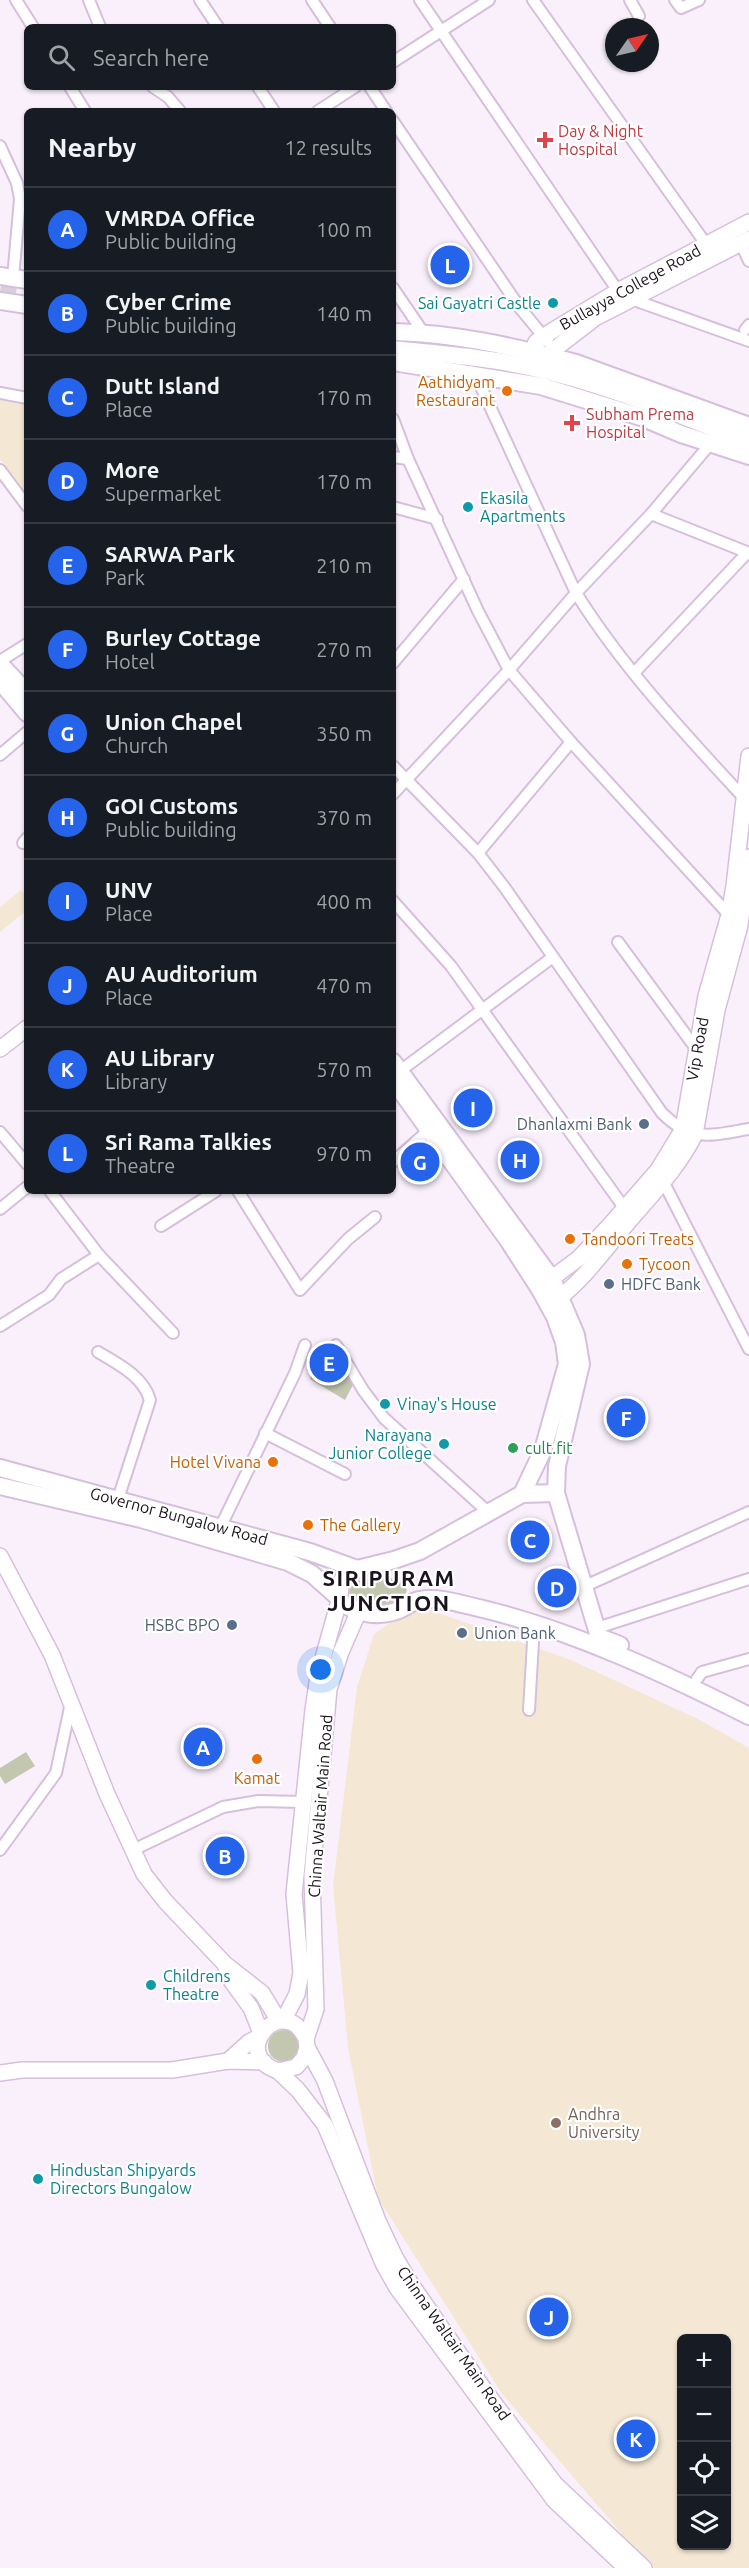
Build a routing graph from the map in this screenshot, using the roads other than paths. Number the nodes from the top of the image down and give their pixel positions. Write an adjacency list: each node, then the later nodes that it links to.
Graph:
1 (16, 0): 12 (street)
2 (89, 0): 13 (street)
3 (200, 0): 14 (street)
4 (312, 0): 15 (street)
5 (420, 0): 16 (street)
6 (489, 0): 16 (street)
7 (533, 0): 33 (street)
8 (630, 0): 11 (street)
9 (675, 0): 10 (street)
10 (699, 0)
11 (639, 16)
12 (31, 24)
13 (99, 24)
14 (216, 24)
15 (328, 24)
16 (441, 32): 17 (street); 37 (street)
17 (396, 60)
18 (72, 90): 23 (street)
19 (157, 90): 24 (street)
20 (260, 90): 25 (street)
21 (350, 90): 26 (street)
22 (372, 90): 27 (street)
23 (83, 108)
24 (177, 108)
25 (272, 108)
26 (323, 108)
27 (384, 108)
28 (396, 126): 42 (street)
29 (0, 146): 30 (street)
30 (22, 184): 35 (street)
31 (749, 222): 33 (street, Bullayya College Road)
32 (745, 241): 34 (street); 37 (street, Bullayya College Road)
33 (706, 244): 37 (street, Bullayya College Road)
34 (749, 261)
35 (13, 278)
36 (396, 292): 41 (street)
37 (624, 295): 42 (street, Bullayya College Road); 43 (street); 46 (street, Bullayya College Road)
38 (0, 301): 39 (main road)
39 (24, 305)
40 (396, 332): 41 (main road)
41 (423, 332): 45 (main road)
42 (543, 337): 45 (street, Bullayya College Road); 46 (street)
43 (749, 341)
44 (396, 349): 45 (main road)
45 (529, 359): 46 (main road)
46 (549, 359): 51 (main road); 53 (main road)
47 (396, 362): 48 (main road)
48 (475, 374): 54 (main road); 65 (street)
49 (0, 393): 50 (street)
50 (24, 397)
51 (749, 426)
52 (396, 427): 57 (street)
53 (749, 442)
54 (711, 443): 55 (main road); 61 (street)
55 (749, 456)
56 (396, 457): 57 (street)
57 (408, 459): 62 (street)
58 (0, 470): 59 (street)
59 (24, 502)
60 (396, 508): 62 (street)
61 (651, 514): 63 (street); 65 (street)
62 (437, 519): 64 (street)
63 (748, 553): 70 (street)
64 (464, 579): 67 (street); 69 (street)
65 (576, 593): 69 (street); 70 (street)
66 (24, 646): 68 (street)
67 (396, 659)
68 (0, 662): 72 (main road)
69 (510, 670): 75 (street); 79 (street)
70 (634, 673): 81 (street)
71 (0, 681): 73 (main road)
72 (24, 690)
73 (24, 709)
74 (24, 734): 76 (street)
75 (570, 742): 82 (street); 86 (street)
76 (0, 754)
77 (749, 756): 81 (street, Vip Road)
78 (396, 769): 79 (street)
79 (407, 779): 80 (street); 82 (street)
80 (396, 791)
81 (744, 798): 86 (street, Vip Road)
82 (478, 853): 88 (street)
83 (749, 857): 84 (street, Vip Road)
84 (747, 899): 86 (street, Vip Road)
85 (396, 904): 89 (street)
86 (735, 920): 92 (street, Vip Road); 99 (street, Vip Road)
87 (618, 942): 92 (street)
88 (552, 957): 89 (street); 99 (street)
89 (482, 1010): 93 (street); 108 (street)
90 (24, 1030): 91 (street)
91 (0, 1049)
92 (697, 1050): 99 (street, Vip Road)
93 (396, 1070)
94 (396, 1072): 112 (main road)
95 (396, 1073): 97 (main road)
96 (749, 1129): 99 (street)
97 (429, 1130): 100 (street); 112 (main road)
98 (0, 1132): 101 (street)
99 (689, 1132): 102 (street, Vip Road); 108 (street, Vip Road)
100 (396, 1159)
101 (24, 1160)
102 (664, 1183): 113 (street, Vip Road); 118 (street)
103 (24, 1189): 107 (street)
104 (52, 1194): 111 (street)
105 (211, 1194): 110 (street)
106 (240, 1194): 109 (street)
107 (0, 1209)
108 (625, 1209): 112 (street, Vip Road)
109 (375, 1217)
110 (161, 1227)
111 (99, 1254): 114 (street); 115 (street)
112 (545, 1283): 113 (main road)
113 (555, 1301): 124 (main road); 125 (main road)
114 (0, 1326)
115 (173, 1333)
116 (305, 1345): 120 (street)
117 (336, 1345): 127 (street)
118 (749, 1348)
119 (98, 1352): 126 (street)
120 (265, 1433): 122 (street); 129 (street)
121 (0, 1468): 126 (main road, Governor Bungalow Road)
122 (345, 1474)
123 (0, 1486): 129 (main road)
124 (556, 1493): 125 (main road); 133 (main road)
125 (522, 1494): 127 (main road)
126 (118, 1499): 129 (main road, Governor Bungalow Road)
127 (488, 1512): 131 (main road)
128 (749, 1512): 133 (street)
129 (217, 1534): 131 (main road, Governor Bungalow Road); 134 (main road)
130 (0, 1556): 141 (street)
131 (357, 1569): 134 (main road)
132 (749, 1579): 137 (street)
133 (586, 1594): 137 (main road); 138 (main road)
134 (339, 1600): 135 (main road); 145 (street, Chinna Waltair Main Road)
135 (358, 1613): 136 (main road); 151 (street, Chinna Waltair Main Road)
136 (534, 1625): 138 (main road); 143 (street)
137 (597, 1628): 140 (main road)
138 (559, 1633): 144 (main road)
139 (749, 1659): 140 (street)
140 (697, 1679): 142 (main road)
141 (71, 1703): 146 (street); 147 (street)
142 (749, 1705)
143 (529, 1710)
144 (749, 1716)
145 (304, 1802): 147 (street); 149 (street, Chinna Waltair Main Road)
146 (0, 1850)
147 (133, 1850): 148 (street)
148 (225, 1964): 149 (street); 150 (street)
149 (281, 2021): 150 (street); 151 (street)
150 (260, 2035): 152 (street); 153 (street)
151 (306, 2043): 154 (street); 157 (street, Chinna Waltair Main Road)
152 (228, 2061): 153 (street); 155 (street)
153 (264, 2062): 154 (street)
154 (278, 2071): 156 (street, Chinna Waltair Main Road)
155 (0, 2073)
156 (626, 2568)
157 (644, 2568)

